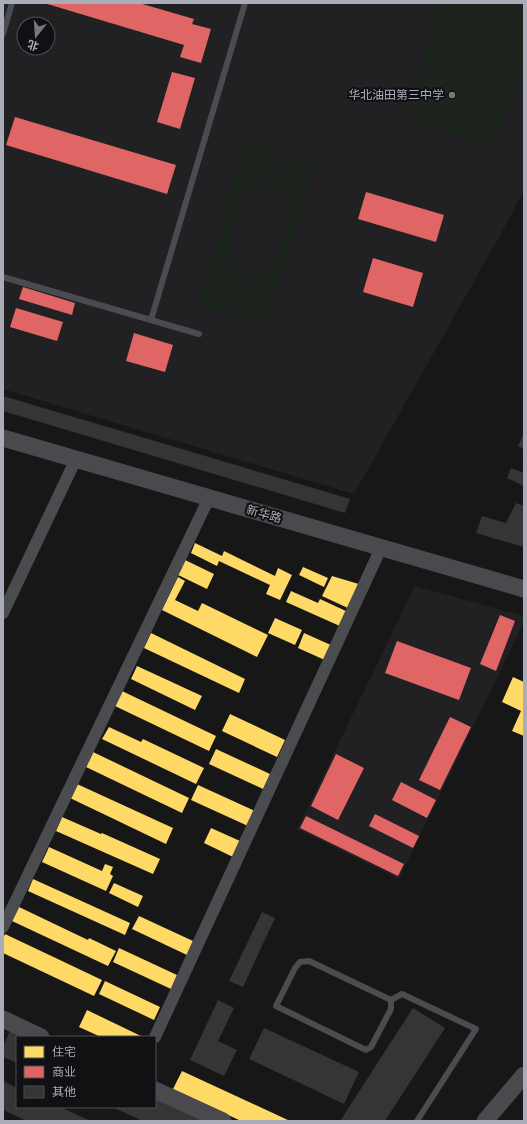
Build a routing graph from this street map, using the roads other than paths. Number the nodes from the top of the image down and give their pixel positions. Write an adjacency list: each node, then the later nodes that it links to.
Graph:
1 (12, 3): 3 (lane)
2 (245, 3): 5 (lane)
3 (3, 34)
4 (3, 276): 5 (lane)
5 (151, 320): 6 (lane)
6 (199, 334)
7 (5, 442): 8 (main road, 新华路)
8 (76, 459): 9 (main road, 新华路); 12 (street)
9 (210, 498): 10 (main road, 新华路); 13 (street)
10 (381, 548): 11 (main road, 新华路); 17 (street)
11 (524, 590)
12 (3, 613)
13 (3, 927)
14 (391, 1000): 14 (lane); 21 (lane)
15 (3, 1020): 16 (main road)
16 (39, 1036)
17 (155, 1036)
18 (524, 1075): 22 (main road)
19 (156, 1090): 20 (main road)
20 (223, 1121)
21 (417, 1121)
22 (485, 1121)

